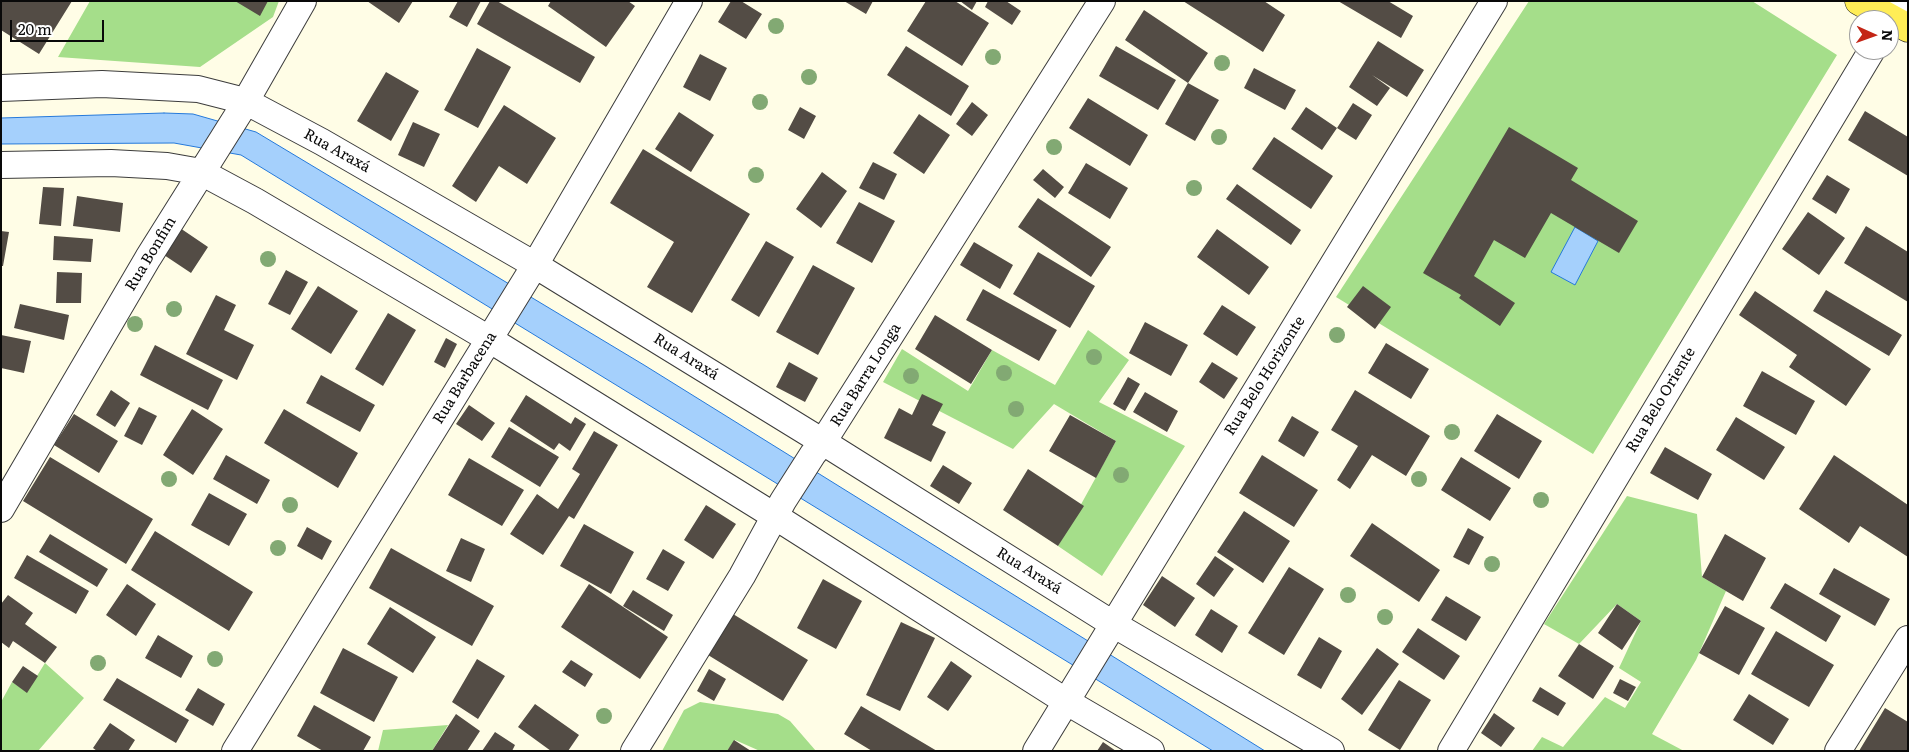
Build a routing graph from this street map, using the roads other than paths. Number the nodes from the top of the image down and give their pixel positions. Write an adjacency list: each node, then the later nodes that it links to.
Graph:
1 (303, 1): 9 (street, Rua Bonfim)
2 (689, 1): 12 (street, Rua Barbacena)
3 (1102, 1): 14 (street, Rua Barra Longa)
4 (1494, 1): 17 (street, Rua Belo Horizonte)
5 (1859, 1): 6 (main road)
6 (1880, 10)
7 (1866, 60): 25 (street, Rua Belo Oriente)
8 (1, 88): 9 (street, Rua Araxá)
9 (242, 107): 11 (street, Rua Bonfim); 12 (street, Rua Araxá)
10 (1, 165): 11 (street)
11 (205, 166): 13 (street); 16 (street, Rua Bonfim)
12 (530, 271): 13 (street, Rua Barbacena); 14 (street, Rua Araxá)
13 (493, 333): 15 (street); 20 (street, Rua Barbacena)
14 (818, 448): 15 (street, Rua Barra Longa); 17 (street, Rua Araxá)
15 (780, 509): 19 (street); 21 (street, Rua Barra Longa)
16 (1, 510)
17 (1108, 632): 19 (street, Rua Belo Horizonte); 24 (street, Rua Araxá)
18 (1908, 639): 26 (street)
19 (1072, 692): 22 (street, Rua Belo Horizonte); 23 (street)
20 (235, 751)
21 (634, 751)
22 (1036, 751)
23 (1151, 751)
24 (1331, 751)
25 (1451, 751)
26 (1838, 751)

